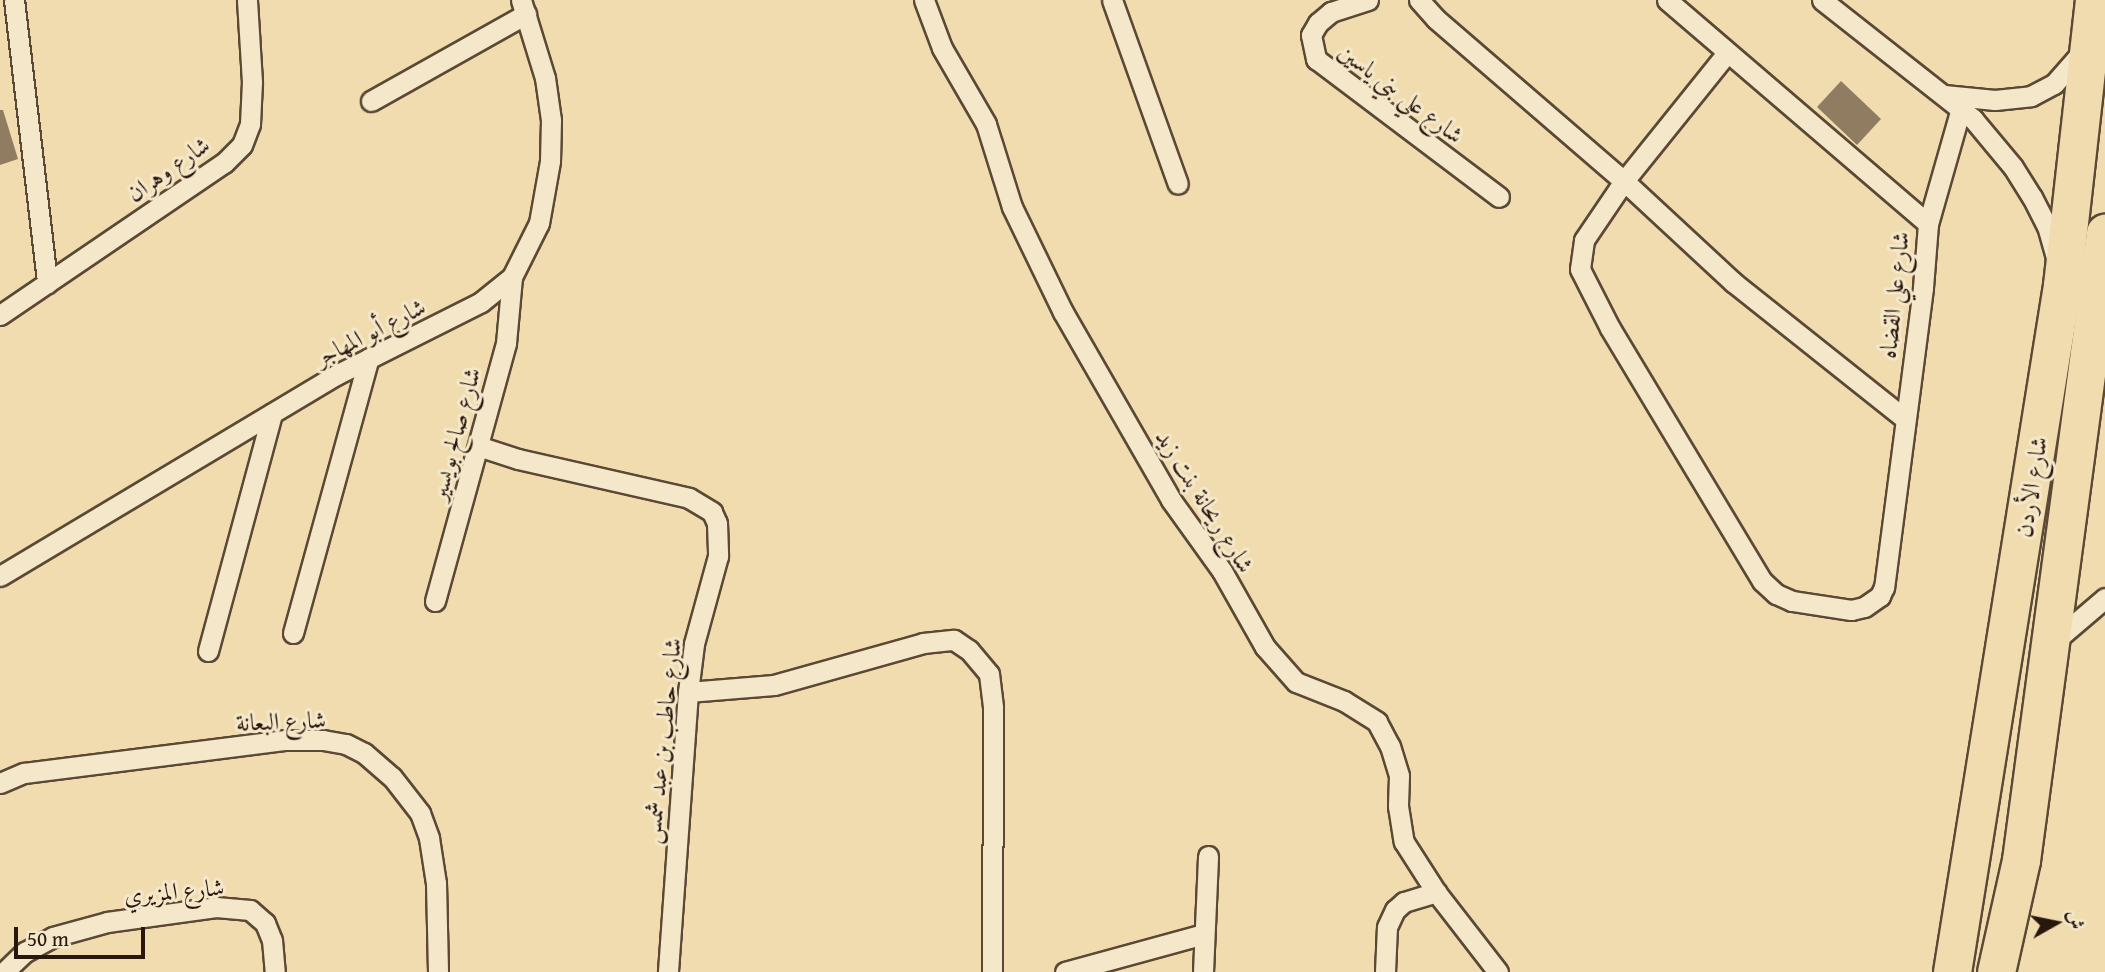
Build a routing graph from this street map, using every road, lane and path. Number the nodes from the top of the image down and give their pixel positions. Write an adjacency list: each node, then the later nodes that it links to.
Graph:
1 (14, 0): 21 (street)
2 (247, 0): 21 (street, شارع وهران)
3 (924, 0): 37 (street, شارع ريحانة بنت زيد)
4 (1112, 0): 16 (street)
5 (1368, 0): 17 (street, شارع علي بني ياسين)
6 (1419, 0): 15 (street)
7 (1667, 0): 12 (street, شارع علي القضاه)
8 (1822, 0): 14 (street)
9 (2094, 0): 11 (highway, شارع الأردن)
10 (523, 7): 13 (street); 20 (street, شارع أبو المهاجر)
11 (2089, 41): 14 (street); 22 (highway, شارع الأردن)
12 (1727, 53): 15 (street); 18 (street, شارع علي القضاه)
13 (371, 101)
14 (1962, 104): 18 (street); 22 (street)
15 (1624, 181): 26 (street); 26 (street, شارع علي القضاه)
16 (1178, 184)
17 (1499, 197)
18 (1928, 224): 26 (street, شارع علي القضاه)
19 (2105, 233): 32 (highway, شارع الأردن)
20 (512, 277): 24 (street, شارع أبو المهاجر); 27 (street, شارع صالح بويسير)
21 (47, 283): 23 (street, شارع وهران)
22 (2062, 285): 48 (highway, شارع الأردن)
23 (0, 315)
24 (369, 358): 25 (street, شارع أبو المهاجر); 31 (street)
25 (272, 413): 28 (street, شارع أبو المهاجر); 33 (street)
26 (1904, 418)
27 (478, 446): 30 (street, شارع صالح بويسير); 34 (street, شارع حاطب بن عبد شمس)
28 (0, 576)
29 (2105, 598): 32 (street)
30 (435, 601)
31 (293, 633)
32 (2051, 644): 49 (highway, شارع الأردن)
33 (208, 651)
34 (688, 692): 42 (street, شارع حاطب بن عبد شمس); 43 (street)
35 (0, 783): 41 (street, شارع البعانة)
36 (1208, 856): 38 (street)
37 (1436, 892): 46 (street); 47 (street, شارع ريحانة بنت زيد)
38 (1204, 934): 44 (street); 45 (street)
39 (4, 972): 40 (street, شارع المزيري)
40 (275, 972)
41 (438, 972)
42 (668, 972)
43 (992, 972)
44 (1065, 972)
45 (1203, 972)
46 (1385, 972)
47 (1498, 972)
48 (1952, 972)
49 (1996, 972)

